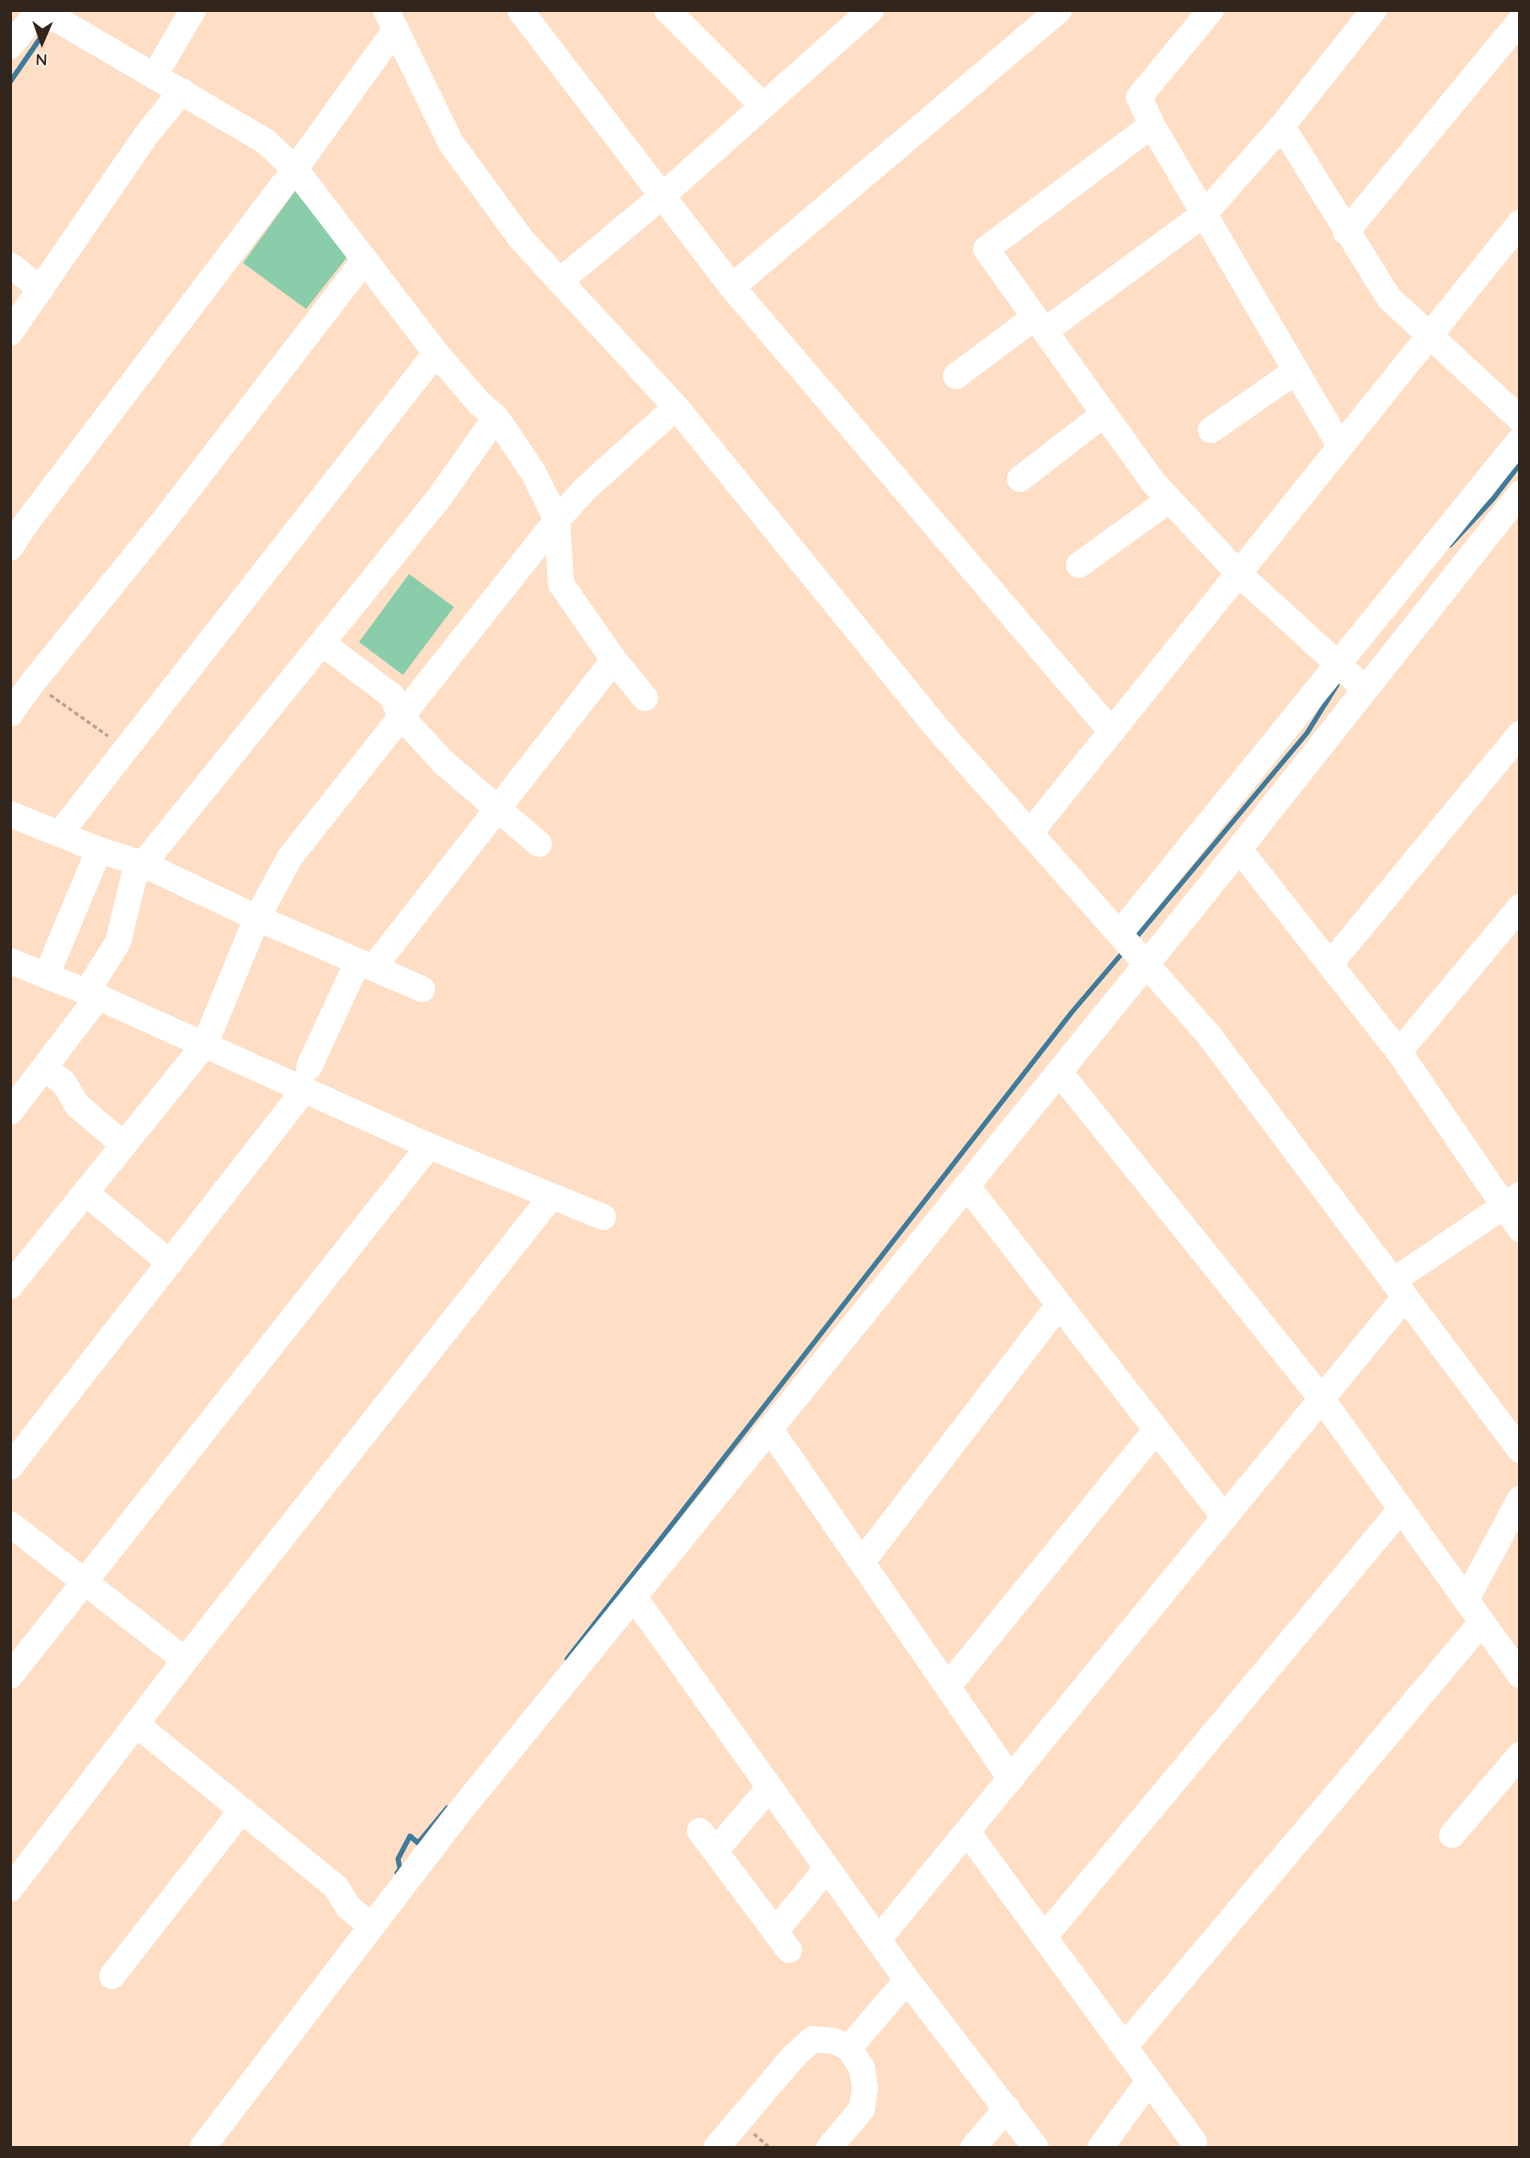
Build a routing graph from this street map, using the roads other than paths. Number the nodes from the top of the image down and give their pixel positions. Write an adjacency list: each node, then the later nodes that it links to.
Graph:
1 (193, 10): 11 (street)
2 (520, 10): 17 (street)
3 (871, 10): 13 (street)
4 (1059, 10): 24 (street)
5 (1212, 10): 14 (street)
6 (1374, 10): 15 (street)
7 (667, 11): 13 (street)
8 (391, 16): 16 (street); 23 (street)
9 (1520, 21): 20 (street)
10 (10, 46): 11 (street)
11 (155, 75): 12 (street)
12 (182, 91): 16 (street); 25 (street)
13 (763, 106): 17 (street)
14 (1152, 125): 18 (street); 26 (street)
15 (1282, 126): 18 (street); 20 (street)
16 (295, 169): 21 (street); 43 (street)
17 (661, 197): 23 (street); 24 (street)
18 (1204, 214): 26 (street); 30 (street)
19 (1520, 223): 28 (street)
20 (1346, 232): 28 (street)
21 (364, 261): 29 (street); 51 (street)
22 (10, 265): 25 (street)
23 (560, 281): 32 (street)
24 (732, 287): 53 (street)
25 (41, 289): 27 (street)
26 (1040, 324): 31 (street); 33 (street)
27 (10, 333)
28 (1430, 336): 35 (street); 38 (street)
29 (436, 352): 34 (street); 57 (street)
30 (1296, 371): 36 (street); 38 (street)
31 (956, 376)
32 (676, 407): 42 (street); 58 (street)
33 (1104, 414): 39 (street); 41 (street)
34 (496, 417): 42 (street); 46 (street)
35 (1520, 419)
36 (1211, 430)
37 (1520, 440): 48 (street)
38 (1340, 447): 45 (street)
39 (1020, 479)
40 (1520, 494): 49 (street)
41 (1169, 500): 44 (street); 45 (street)
42 (557, 520): 47 (street); 52 (street)
43 (10, 548)
44 (1079, 565)
45 (1238, 573): 48 (street); 53 (street)
46 (322, 643): 52 (street); 62 (street)
47 (614, 660): 50 (street); 55 (street)
48 (1337, 665): 49 (street); 65 (street)
49 (1365, 689): 60 (street)
50 (645, 698)
51 (10, 714)
52 (400, 715): 55 (street); 64 (street)
53 (1111, 731): 58 (street)
54 (1520, 734): 66 (street)
55 (495, 808): 59 (street); 68 (street)
56 (10, 814): 57 (street)
57 (61, 832): 61 (street)
58 (1030, 833): 65 (street)
59 (539, 844)
60 (1239, 849): 66 (street); 69 (street)
61 (99, 850): 62 (street); 70 (street)
62 (143, 864): 64 (street); 72 (street)
63 (1520, 907): 74 (street)
64 (257, 918): 68 (street); 73 (street)
65 (1119, 934): 69 (street)
66 (1331, 963): 74 (street)
67 (15, 964): 70 (street)
68 (365, 965): 71 (street); 77 (street)
69 (1146, 965): 76 (street); 89 (street)
70 (47, 974): 72 (street)
71 (422, 989)
72 (92, 994): 73 (street); 75 (street)
73 (205, 1044): 77 (street); 79 (street)
74 (1399, 1052): 84 (street)
75 (45, 1068): 78 (street); 79 (street)
76 (1059, 1071): 81 (street); 91 (street)
77 (307, 1078): 80 (street); 87 (street)
78 (10, 1112)
79 (124, 1145): 82 (street)
80 (429, 1146): 83 (street); 101 (street)
81 (967, 1186): 90 (street); 92 (street)
82 (86, 1193): 87 (street); 88 (street)
83 (551, 1197): 85 (street); 105 (street)
84 (1511, 1201): 86 (street); 89 (street)
85 (603, 1217)
86 (1520, 1229)
87 (170, 1263): 95 (street)
88 (10, 1286)
89 (1399, 1289): 91 (street); 94 (street)
90 (1059, 1305): 93 (street); 100 (street)
91 (1322, 1399): 97 (street); 98 (street)
92 (770, 1429): 100 (street); 102 (street)
93 (1156, 1430): 98 (street); 108 (street)
94 (1520, 1450)
95 (10, 1467)
96 (1520, 1499): 103 (street)
97 (1401, 1509): 103 (street); 119 (street)
98 (1224, 1518): 111 (street)
99 (10, 1524): 101 (street)
100 (862, 1562): 108 (street)
101 (83, 1584): 105 (street); 107 (street)
102 (634, 1597): 112 (street); 118 (street)
103 (1466, 1600): 104 (street)
104 (1482, 1622): 106 (street); 123 (street)
105 (185, 1660): 109 (street)
106 (1520, 1675)
107 (10, 1676)
108 (948, 1686): 111 (street)
109 (136, 1724): 113 (street); 117 (street)
110 (1520, 1755): 115 (street)
111 (1011, 1779): 114 (street)
112 (770, 1787): 116 (street); 116 (street)
113 (242, 1810): 118 (street); 121 (street)
114 (968, 1833): 119 (street); 120 (street)
115 (1452, 1835)
116 (827, 1868): 120 (street)
117 (10, 1888)
118 (372, 1926): 128 (street)
119 (1044, 1937): 123 (street)
120 (879, 1940): 122 (street)
121 (112, 1976)
122 (907, 1980): 124 (street); 126 (street)
123 (1124, 2047): 125 (street)
124 (849, 2048): 129 (street); 130 (street)
125 (1149, 2081): 127 (street); 133 (street)
126 (1007, 2108): 131 (street); 132 (street)
127 (1194, 2142)
128 (202, 2148)
129 (717, 2148)
130 (829, 2148)
131 (973, 2148)
132 (1036, 2148)
133 (1100, 2148)

